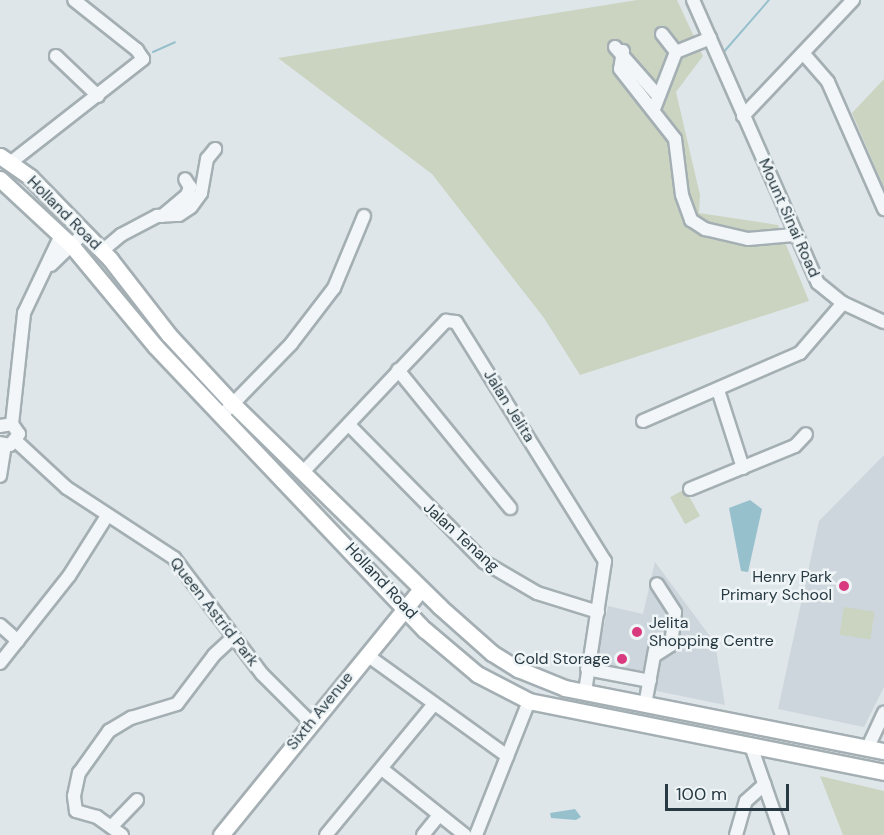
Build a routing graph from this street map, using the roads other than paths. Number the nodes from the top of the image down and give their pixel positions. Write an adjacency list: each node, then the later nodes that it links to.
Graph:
1 (74, 0): 9 (street)
2 (693, 0): 5 (street, Mount Sinai Road)
3 (853, 0): 7 (street)
4 (662, 34): 6 (street)
5 (710, 38): 6 (street); 12 (street, Mount Sinai Road)
6 (676, 52): 10 (street)
7 (803, 53): 12 (street); 17 (street)
8 (56, 56): 9 (street)
9 (98, 96): 14 (street)
10 (658, 96): 11 (street); 11 (street)
11 (654, 110): 21 (street)
12 (743, 116): 21 (street, Mount Sinai Road)
13 (215, 149): 18 (street)
14 (5, 159): 20 (main road, Holland Road)
15 (0, 179): 22 (main road, Holland Road)
16 (185, 179): 18 (street)
17 (884, 209)
18 (162, 216): 23 (street)
19 (364, 216): 28 (street)
20 (84, 232): 22 (street); 23 (main road, Holland Road)
21 (794, 235): 24 (street, Mount Sinai Road)
22 (66, 240): 28 (main road, Holland Road); 30 (street)
23 (102, 251): 28 (main road, Holland Road)
24 (843, 303): 25 (street, Mount Sinai Road); 27 (street)
25 (884, 322)
26 (398, 370): 31 (street, Jalan Jelita); 38 (street); 43 (street, Jalan Jelita)
27 (718, 390): 29 (street); 34 (street)
28 (228, 409): 35 (main road, Holland Road); 42 (main road, Holland Road)
29 (643, 421)
30 (6, 425): 33 (street)
31 (349, 425): 35 (street, Jalan Jelita); 43 (street, Jalan Tenang)
32 (806, 434): 34 (street)
33 (7, 443): 36 (street); 39 (street, Queen Astrid Park)
34 (744, 468): 37 (street)
35 (304, 471): 41 (main road, Holland Road)
36 (0, 476)
37 (690, 489)
38 (510, 508)
39 (107, 516): 47 (street, Queen Astrid Park); 48 (street)
40 (657, 584): 52 (street)
41 (421, 589): 42 (main road, Sixth Avenue); 53 (main road, Holland Road)
42 (406, 607): 45 (main road, Holland Road); 46 (main road, Sixth Avenue)
43 (598, 612): 51 (street, Jalan Jelita)
44 (0, 625): 48 (street)
45 (425, 630): 46 (main road); 54 (main road, Holland Road)
46 (381, 636): 49 (main road, Sixth Avenue)
47 (233, 637): 59 (street, Queen Astrid Park); 70 (street)
48 (18, 641): 50 (street)
49 (367, 655): 55 (street); 59 (main road, Sixth Avenue)
50 (0, 663)
51 (587, 669): 52 (street); 53 (street, Jalan Jelita)
52 (650, 681): 56 (street)
53 (585, 693): 56 (main road, Holland Road); 58 (main road)
54 (529, 701): 58 (main road, Holland Road); 63 (street)
55 (434, 704): 63 (street); 65 (street)
56 (645, 705): 61 (main road, Holland Road)
57 (884, 712): 61 (street)
58 (614, 720): 60 (main road, Holland Road)
59 (310, 722): 72 (main road, Sixth Avenue)
60 (751, 746): 66 (main road, Holland Road); 67 (street)
61 (868, 747): 62 (main road, Holland Road); 64 (main road)
62 (884, 751)
63 (507, 756): 76 (street)
64 (884, 762)
65 (382, 769): 69 (street); 73 (street)
66 (884, 772)
67 (765, 784): 77 (street); 78 (street)
68 (137, 800): 70 (street)
69 (439, 815): 74 (street); 75 (street)
70 (112, 826): 71 (street)
71 (122, 835)
72 (221, 835)
73 (326, 835)
74 (423, 835)
75 (465, 835)
76 (476, 835)
77 (736, 835)
78 (782, 835)

